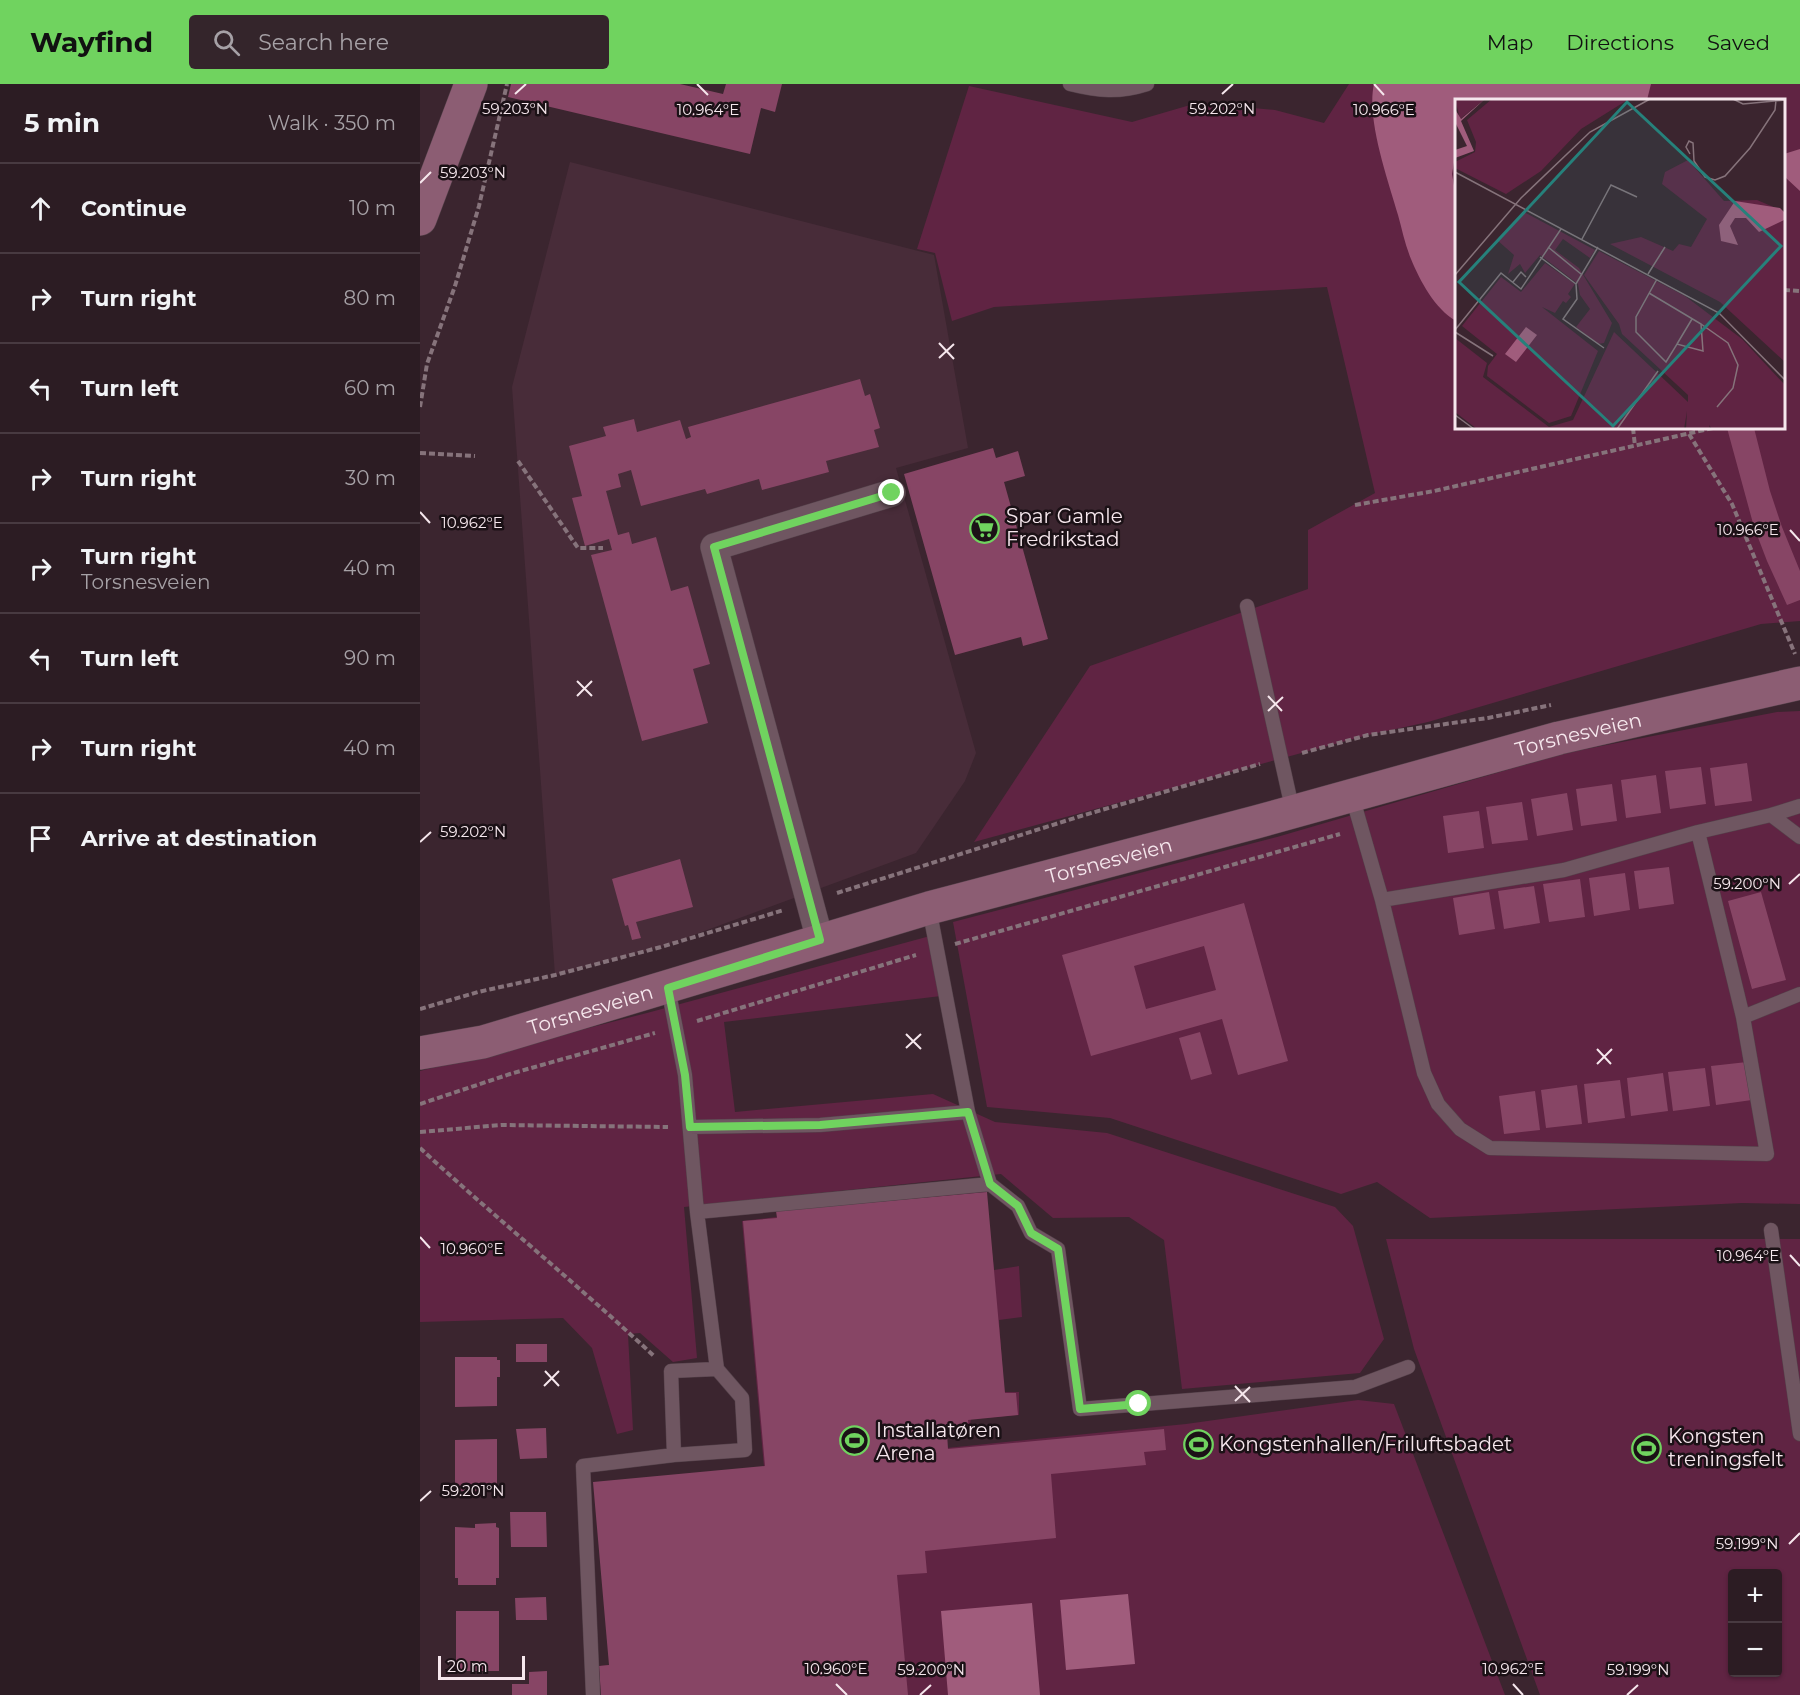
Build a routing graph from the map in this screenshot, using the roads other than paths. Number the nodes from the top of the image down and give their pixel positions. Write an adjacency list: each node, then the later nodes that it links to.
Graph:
1 (1070, 84): 2 (lane)
2 (1147, 84)
3 (468, 86): 4 (street)
4 (420, 219)
5 (892, 493): 16 (street)
6 (1247, 606): 10 (lane)
7 (1798, 669): 8 (street, Torsnesveien)
8 (1352, 796): 10 (street, Torsnesveien); 14 (lane)
9 (1800, 806): 11 (lane)
10 (1293, 812): 15 (street, Torsnesveien)
11 (1771, 815): 12 (lane); 13 (lane)
12 (1698, 832): 14 (lane); 19 (lane)
13 (1800, 837)
14 (1382, 900): 19 (lane)
15 (929, 908): 16 (street, Torsnesveien); 21 (lane)
16 (820, 940): 17 (street, Torsnesveien)
17 (668, 988): 20 (street, Torsnesveien); 22 (lane)
18 (1800, 994): 19 (lane)
19 (1743, 1017)
20 (420, 1053)
21 (968, 1112): 22 (lane); 23 (lane)
22 (690, 1127): 24 (lane)
23 (990, 1184): 24 (lane); 26 (lane)
24 (697, 1212): 27 (lane)
25 (1771, 1230): 28 (lane)
26 (1408, 1367)
27 (717, 1369): 29 (lane); 29 (lane)
28 (1800, 1434)
29 (674, 1455): 30 (lane)
30 (594, 1695)

